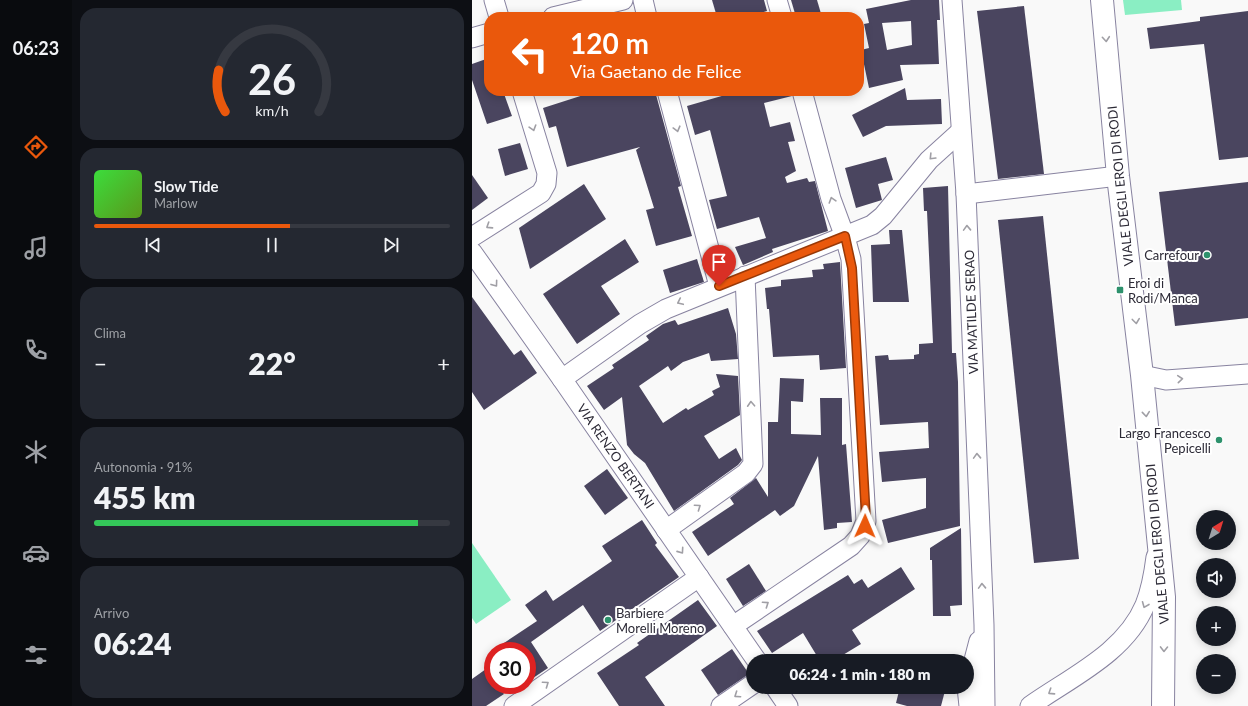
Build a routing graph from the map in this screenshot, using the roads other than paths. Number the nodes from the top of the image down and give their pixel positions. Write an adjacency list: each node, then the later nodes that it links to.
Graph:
1 (494, 0): 7 (street)
2 (623, 0): 8 (street)
3 (643, 0): 9 (street)
4 (777, 0): 10 (street)
5 (952, 0): 16 (street, VIA MATILDE SERAO)
6 (1102, 0): 17 (main road, VIALE DEGLI EROI DI RODI, one-way to 17)
7 (498, 12)
8 (574, 12)
9 (647, 12)
10 (781, 12)
11 (484, 34): 12 (street)
12 (472, 38)
13 (524, 96): 20 (street, one-way to 20)
14 (668, 96): 23 (street, one-way to 23)
15 (803, 96): 19 (street, one-way to 15)
16 (961, 131): 18 (street, VIA MATILDE SERAO); 19 (street, one-way to 19)
17 (1118, 176): 18 (street); 25 (main road, VIALE DEGLI EROI DI RODI, one-way to 25)
18 (966, 194): 30 (street, VIA MATILDE SERAO, one-way to 18)
19 (845, 236): 22 (street); 31 (street, one-way to 19)
20 (472, 237)
21 (472, 252): 26 (street, VIA RENZO BERTANI, one-way to 26)
22 (745, 276): 23 (street); 27 (street, one-way to 22)
23 (719, 286): 26 (street, one-way to 26)
24 (1248, 374): 25 (street, one-way to 24)
25 (1142, 375): 28 (main road, VIALE DEGLI EROI DI RODI, one-way to 28)
26 (562, 379): 27 (street, VIA RENZO BERTANI)
27 (666, 530): 29 (street, VIA RENZO BERTANI, one-way to 29)
28 (1158, 540): 42 (street, one-way to 42); 43 (main road, VIALE DEGLI EROI DI RODI, one-way to 43)
29 (699, 577): 31 (street, VIA RENZO BERTANI); 37 (street, one-way to 29)
30 (984, 625): 33 (street, VIA MATILDE SERAO); 41 (street, VIA MATILDE SERAO)
31 (733, 626): 32 (street, VIA RENZO BERTANI)
32 (752, 654)
33 (974, 656)
34 (746, 689): 38 (street, one-way to 38)
35 (780, 694): 39 (street)
36 (968, 694): 40 (street, VIA MATILDE SERAO)
37 (514, 706)
38 (721, 706)
39 (788, 706)
40 (969, 706)
41 (985, 706)
42 (1030, 706)
43 (1163, 706)

